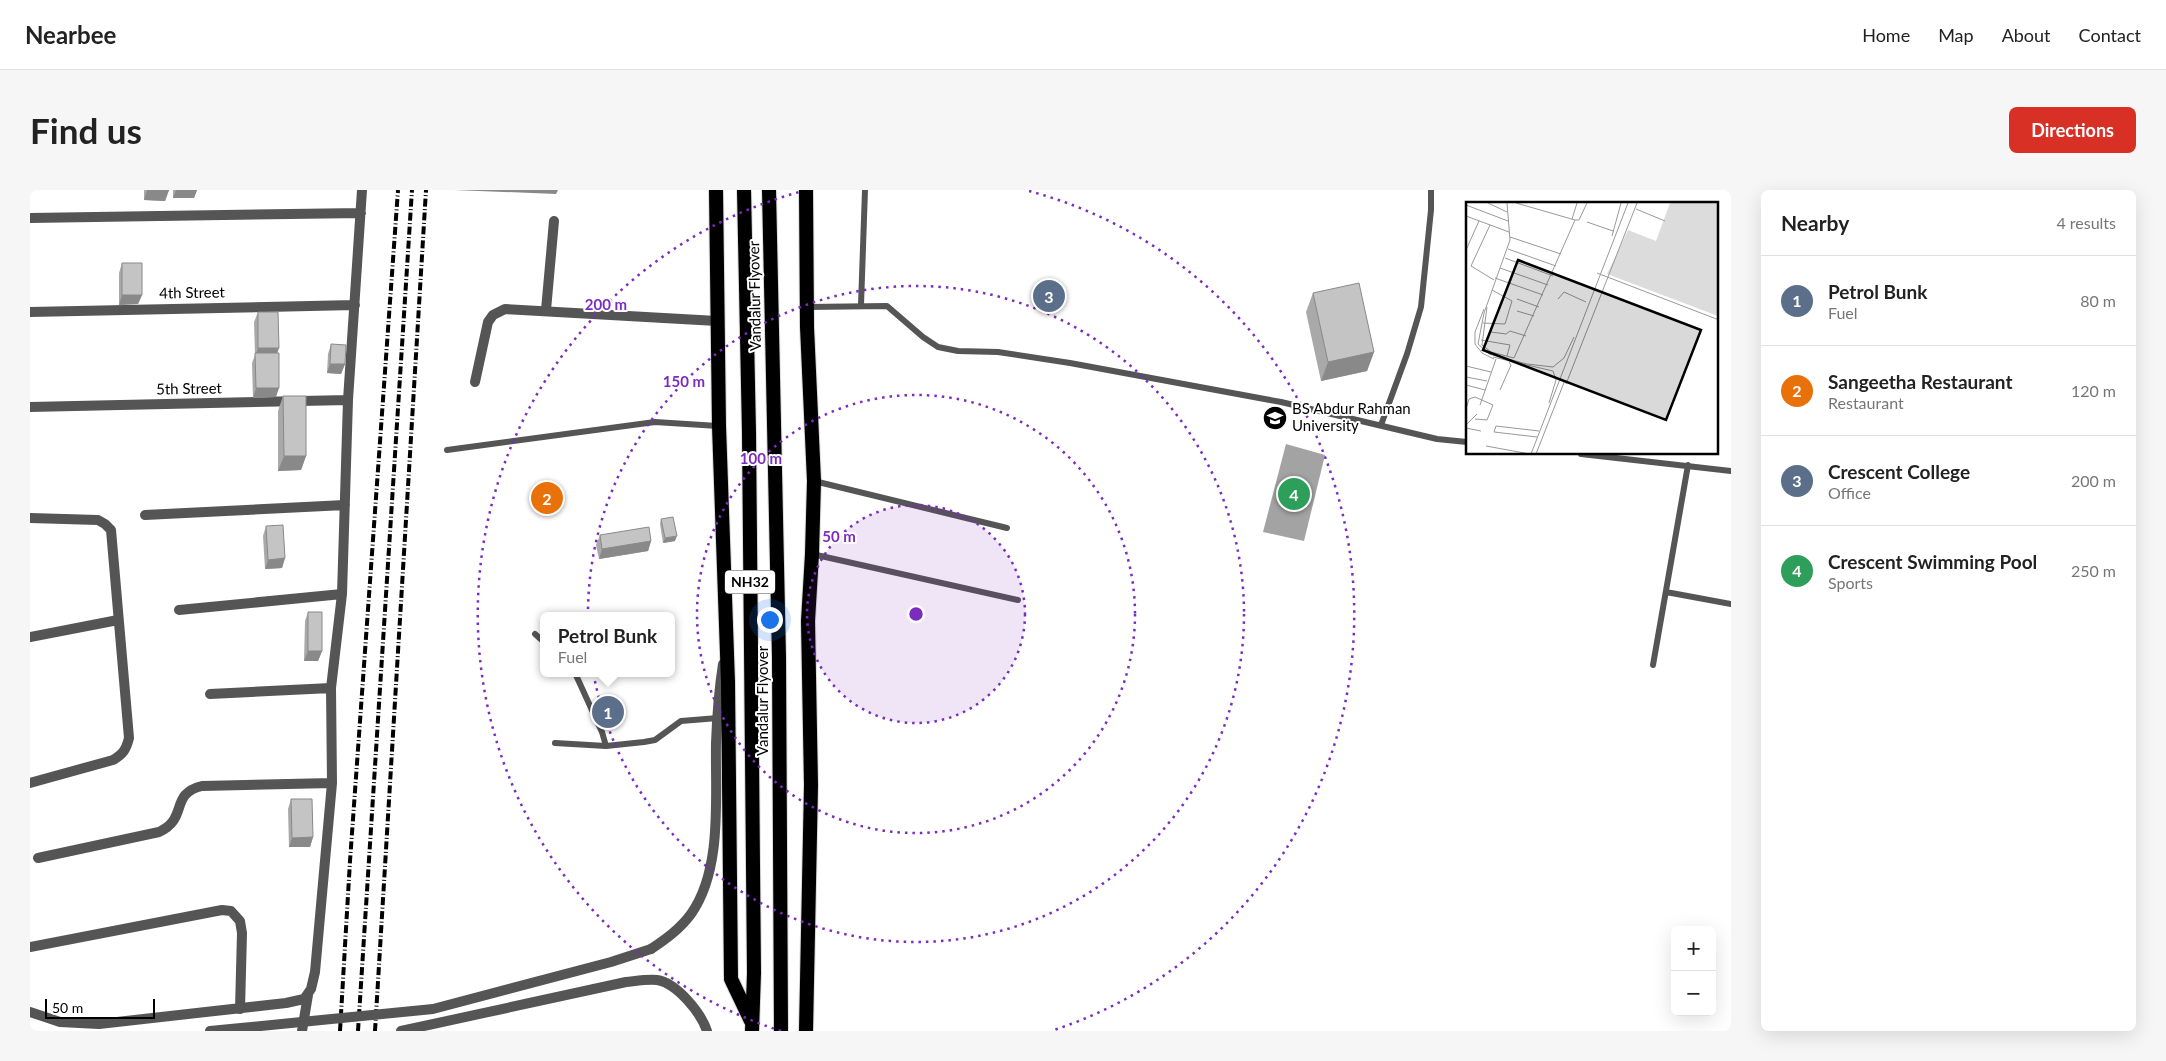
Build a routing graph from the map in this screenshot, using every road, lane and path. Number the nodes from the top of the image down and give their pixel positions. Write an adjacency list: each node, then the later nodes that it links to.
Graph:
1 (362, 190): 8 (street)
2 (716, 190): 16 (highway)
3 (744, 190): 57 (highway, Vandalur Flyover / NH32)
4 (769, 190): 62 (highway, Vandalur Flyover / NH32)
5 (806, 190): 13 (highway)
6 (865, 190): 12 (lane)
7 (1431, 190): 20 (lane)
8 (361, 213): 9 (street); 11 (street)
9 (30, 218)
10 (554, 221): 14 (street)
11 (355, 305): 15 (street, 4th Street); 18 (street)
12 (860, 305): 13 (lane); 20 (lane)
13 (807, 307): 27 (highway)
14 (546, 310): 16 (street); 17 (street)
15 (30, 312)
16 (716, 321): 21 (highway)
17 (475, 382)
18 (348, 400): 19 (street, 5th Street); 28 (street)
19 (30, 407)
20 (1380, 425): 22 (lane)
21 (719, 426): 23 (lane); 41 (highway)
22 (1466, 442)
23 (446, 450)
24 (1591, 455): 25 (lane)
25 (1688, 465): 26 (lane); 33 (lane)
26 (1731, 470)
27 (814, 481): 31 (lane); 32 (highway)
28 (345, 505): 29 (street); 34 (street)
29 (145, 515)
30 (30, 518): 38 (street)
31 (1007, 528)
32 (812, 554): 35 (lane); 63 (highway)
33 (1666, 592): 36 (lane); 43 (lane)
34 (342, 594): 37 (street); 45 (street)
35 (1018, 600)
36 (1731, 604)
37 (179, 610)
38 (118, 620): 40 (street); 50 (street)
39 (534, 634): 42 (lane)
40 (30, 638)
41 (726, 638): 47 (street); 57 (highway)
42 (540, 639)
43 (1653, 665)
44 (577, 677): 49 (lane)
45 (331, 688): 46 (street); 51 (street)
46 (210, 694)
47 (718, 718): 49 (lane); 58 (street, bridge)
48 (555, 744): 49 (lane)
49 (606, 746)
50 (30, 783)
51 (332, 783): 52 (street); 54 (street)
52 (38, 858)
53 (30, 947): 55 (street)
54 (308, 995): 55 (street); 59 (street)
55 (240, 1009): 56 (street)
56 (30, 1012)
57 (752, 1028)
58 (210, 1031)
59 (302, 1031)
60 (401, 1031): 61 (street)
61 (707, 1031)
62 (781, 1031)
63 (806, 1031)

